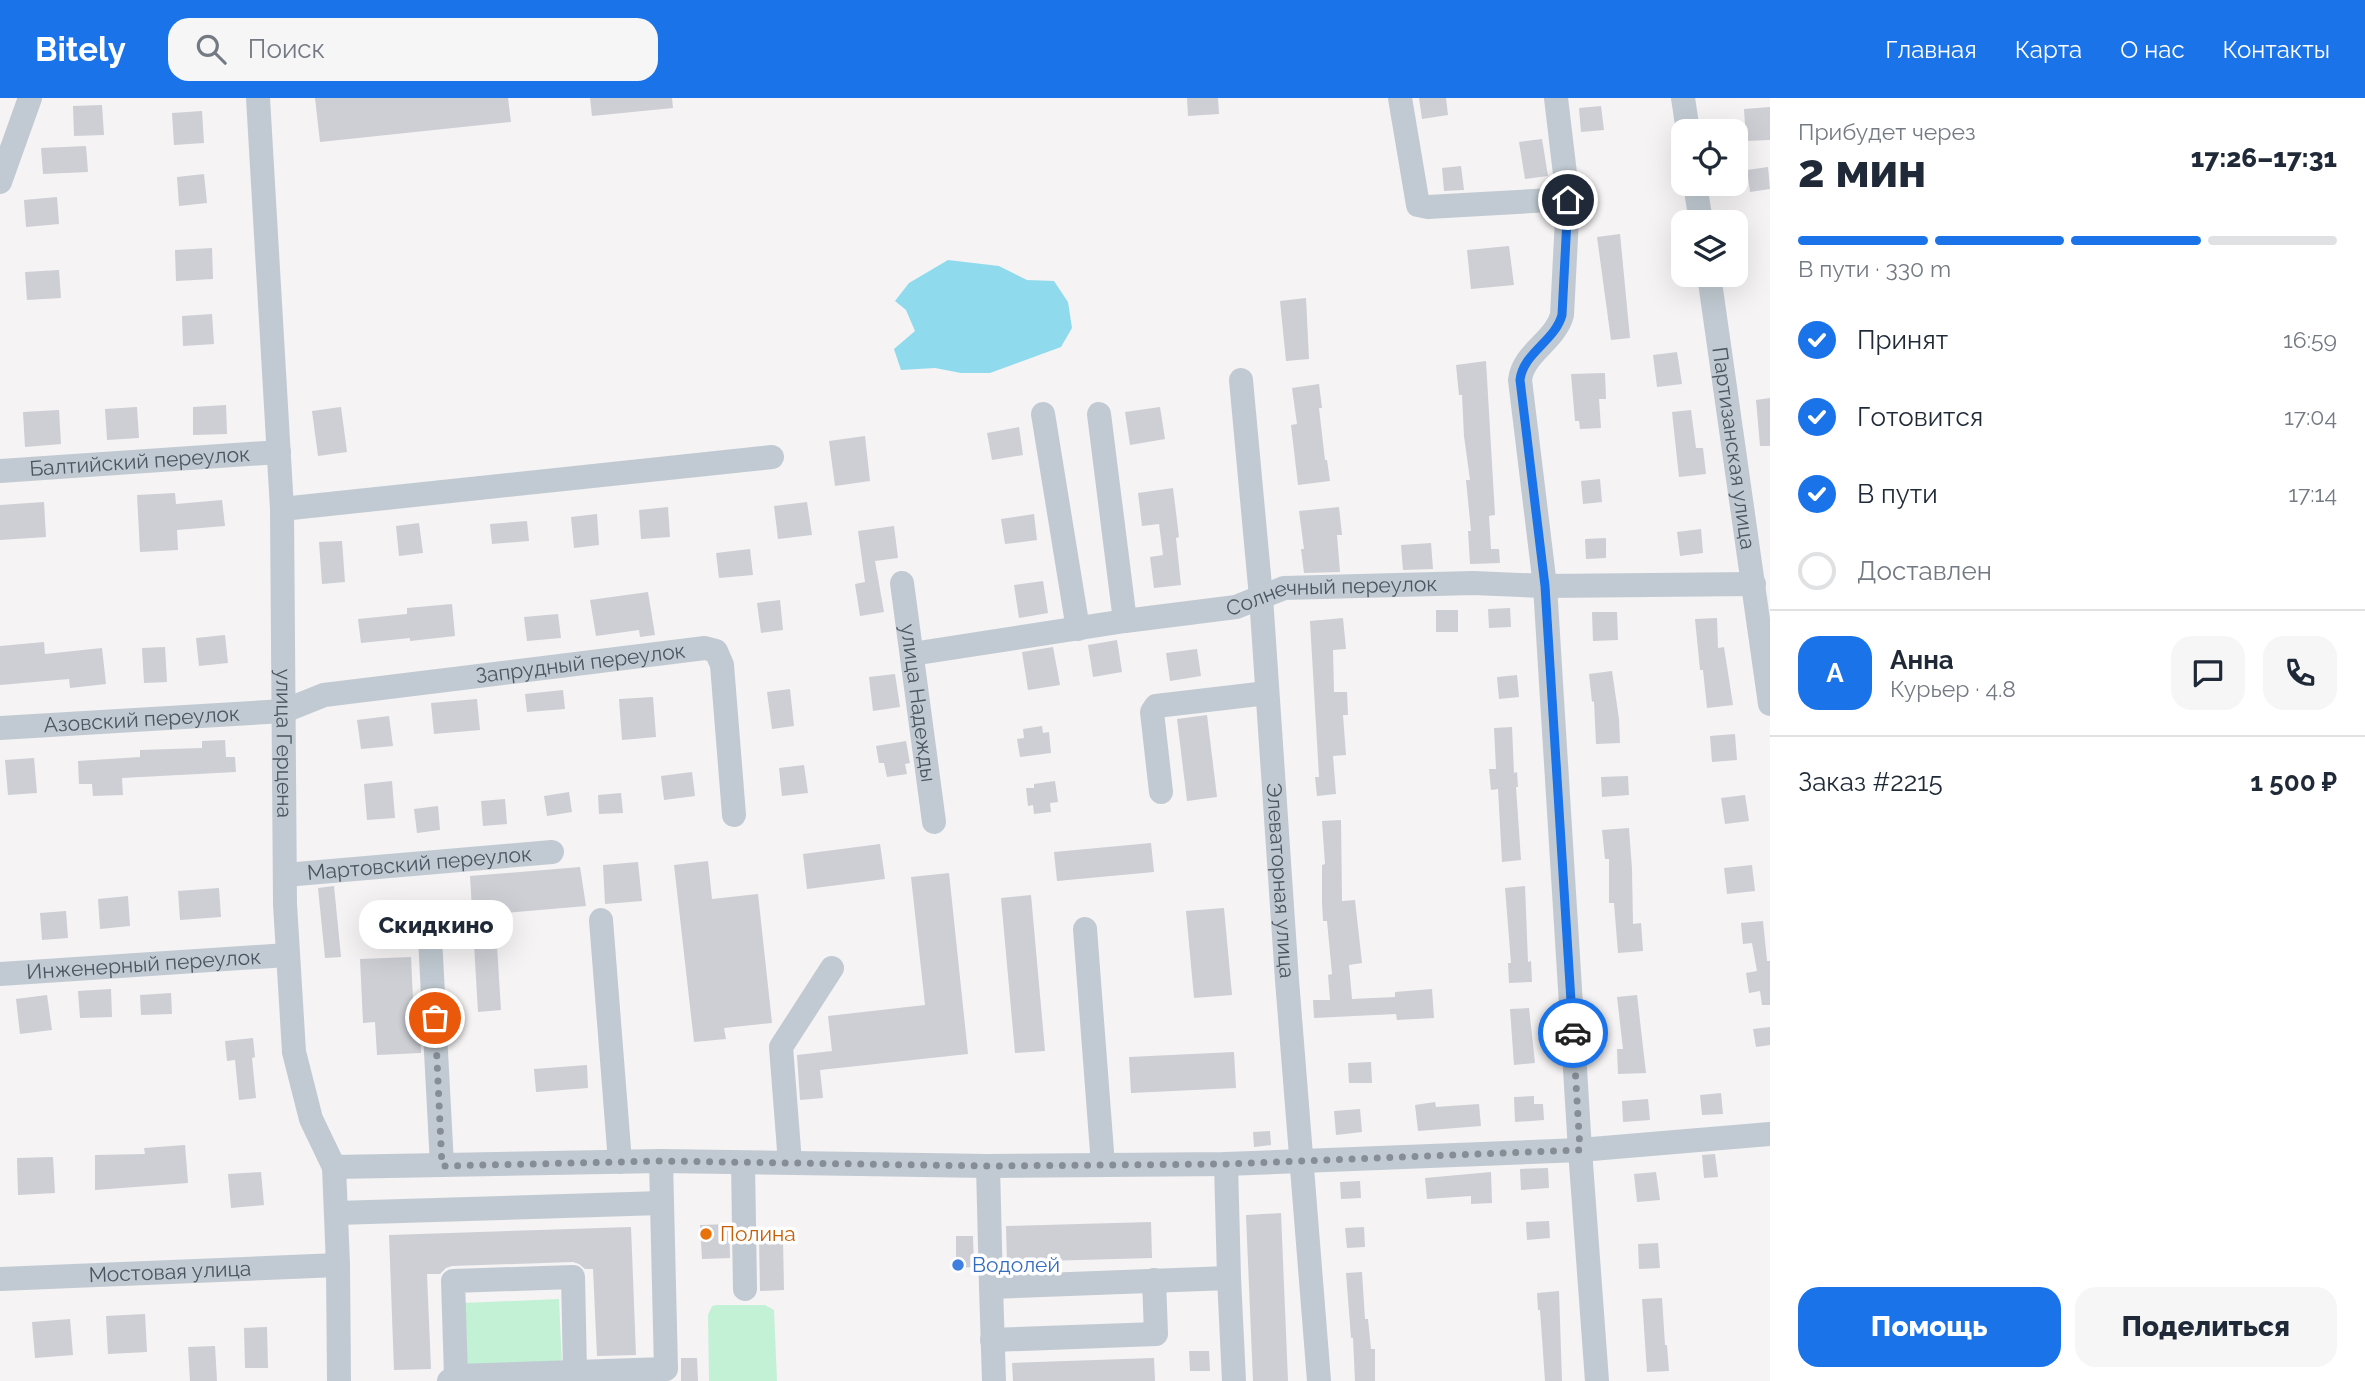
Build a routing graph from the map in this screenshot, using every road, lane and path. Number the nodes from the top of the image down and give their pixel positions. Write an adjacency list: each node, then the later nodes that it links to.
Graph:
1 (30, 98): 7 (street)
2 (258, 98): 13 (street, улица Герцена)
3 (1401, 98): 8 (street)
4 (1556, 98): 8 (street)
5 (1683, 98): 6 (street)
6 (1686, 119)
7 (0, 182)
8 (1568, 200): 19 (street)
9 (1711, 287): 18 (street, Партизанская улица)
10 (1241, 380): 20 (street, Элеваторная улица)
11 (1043, 414): 22 (street)
12 (1099, 414): 21 (street)
13 (279, 452): 15 (street, Балтийский переулок); 16 (street, улица Герцена)
14 (772, 457): 16 (street)
15 (0, 471)
16 (282, 509): 26 (street, улица Герцена)
17 (902, 583): 23 (street, улица Надежды)
18 (1754, 584): 19 (street, Солнечный переулок); 25 (street, Партизанская улица)
19 (1545, 586): 20 (street, Солнечный переулок); 40 (street)
20 (1261, 597): 21 (street, Солнечный переулок); 24 (street, Элеваторная улица)
21 (1125, 621): 22 (street, Солнечный переулок)
22 (1078, 629): 23 (street, Солнечный переулок)
23 (912, 654): 30 (street, улица Надежды)
24 (1268, 693): 28 (street); 42 (street, Элеваторная улица)
25 (1770, 704)
26 (285, 711): 27 (street, Азовский переулок); 29 (street, Запрудный переулок); 32 (street, улица Герцена)
27 (0, 728)
28 (1161, 792)
29 (734, 815)
30 (934, 822)
31 (552, 852): 32 (street, Мартовский переулок)
32 (285, 875): 36 (street, улица Герцена)
33 (601, 920): 43 (street)
34 (1085, 929): 47 (street)
35 (430, 938): 48 (street)
36 (287, 955): 38 (street, Инженерный переулок); 50 (street, улица Герцена)
37 (832, 968): 45 (street)
38 (0, 974)
39 (1770, 1134): 40 (street)
40 (1580, 1150): 42 (street); 67 (street)
41 (661, 1161): 43 (street); 44 (street); 51 (street)
42 (1302, 1161): 46 (street); 66 (street, Элеваторная улица)
43 (620, 1162): 48 (street)
44 (743, 1163): 45 (street); 58 (street)
45 (790, 1163): 49 (street)
46 (1226, 1164): 47 (street); 54 (street)
47 (1103, 1165): 49 (street)
48 (442, 1166): 50 (street)
49 (988, 1166): 57 (street)
50 (334, 1167): 52 (street, улица Герцена)
51 (662, 1203): 52 (street); 61 (street)
52 (336, 1213): 53 (street, улица Герцена)
53 (338, 1265): 55 (street, Мостовая улица); 63 (street, улица Герцена)
54 (1229, 1278): 56 (street); 65 (street)
55 (0, 1279)
56 (1154, 1280): 57 (street); 59 (street)
57 (991, 1287): 59 (street)
58 (745, 1289)
59 (992, 1340): 64 (street)
60 (585, 1374): 61 (street); 62 (street); 62 (street)
61 (667, 1375)
62 (461, 1378)
63 (339, 1381)
64 (994, 1381)
65 (1234, 1381)
66 (1319, 1381)
67 (1597, 1381)

